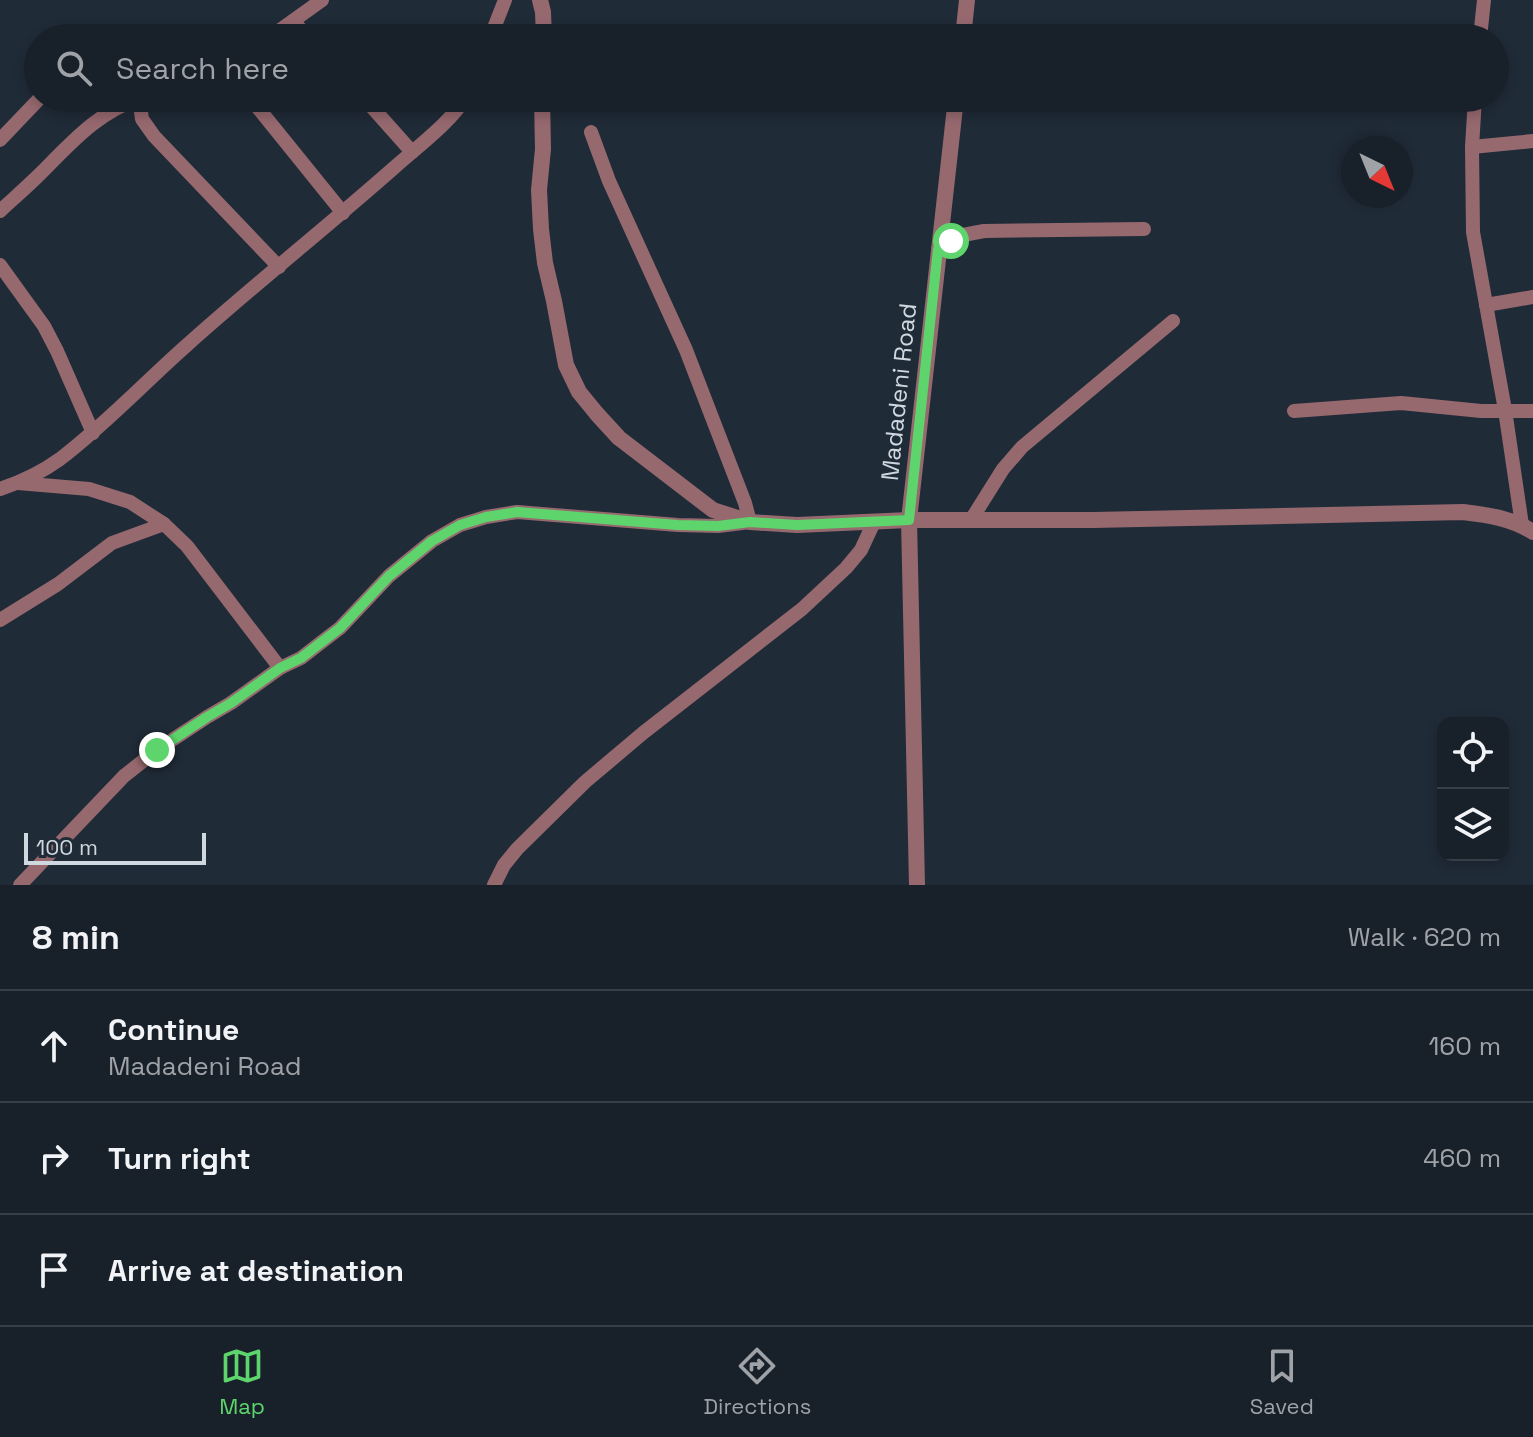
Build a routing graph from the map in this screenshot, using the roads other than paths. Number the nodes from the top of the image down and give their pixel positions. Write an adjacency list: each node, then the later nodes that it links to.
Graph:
1 (322, 0): 6 (street)
2 (505, 0): 9 (street)
3 (540, 0): 10 (street)
4 (967, 0): 11 (street)
5 (1484, 0): 12 (street)
6 (293, 21): 7 (street); 8 (street)
7 (289, 24)
8 (296, 24)
9 (496, 24)
10 (543, 24)
11 (964, 24)
12 (1481, 24)
13 (27, 112): 23 (street)
14 (107, 112): 27 (street)
15 (141, 112): 32 (street)
16 (261, 112): 28 (street)
17 (376, 112): 26 (street)
18 (454, 112): 26 (street)
19 (542, 112): 44 (street)
20 (954, 112): 30 (street, Madadeni Road)
21 (1474, 112): 25 (street)
22 (591, 132): 44 (street)
23 (0, 140)
24 (1533, 141): 25 (street)
25 (1472, 147): 34 (street)
26 (412, 152): 28 (street)
27 (0, 211)
28 (343, 213): 32 (street)
29 (1144, 229): 30 (street)
30 (938, 249): 42 (street, Madadeni Road)
31 (0, 265): 39 (street)
32 (279, 267): 39 (street)
33 (1533, 297): 34 (street)
34 (1486, 305): 36 (street)
35 (1173, 321): 43 (street)
36 (1505, 410): 37 (street); 38 (street); 47 (street)
37 (1294, 411)
38 (1533, 411)
39 (93, 433): 40 (street)
40 (18, 483): 41 (street); 46 (street)
41 (0, 489)
42 (909, 520): 43 (street); 45 (street); 52 (street, Madadeni Road)
43 (971, 520): 47 (street)
44 (750, 522): 45 (street); 49 (street)
45 (874, 522): 51 (street)
46 (164, 524): 48 (street); 49 (street)
47 (1528, 528)
48 (0, 620)
49 (280, 668): 50 (street)
50 (20, 885)
51 (494, 885)
52 (917, 885)

